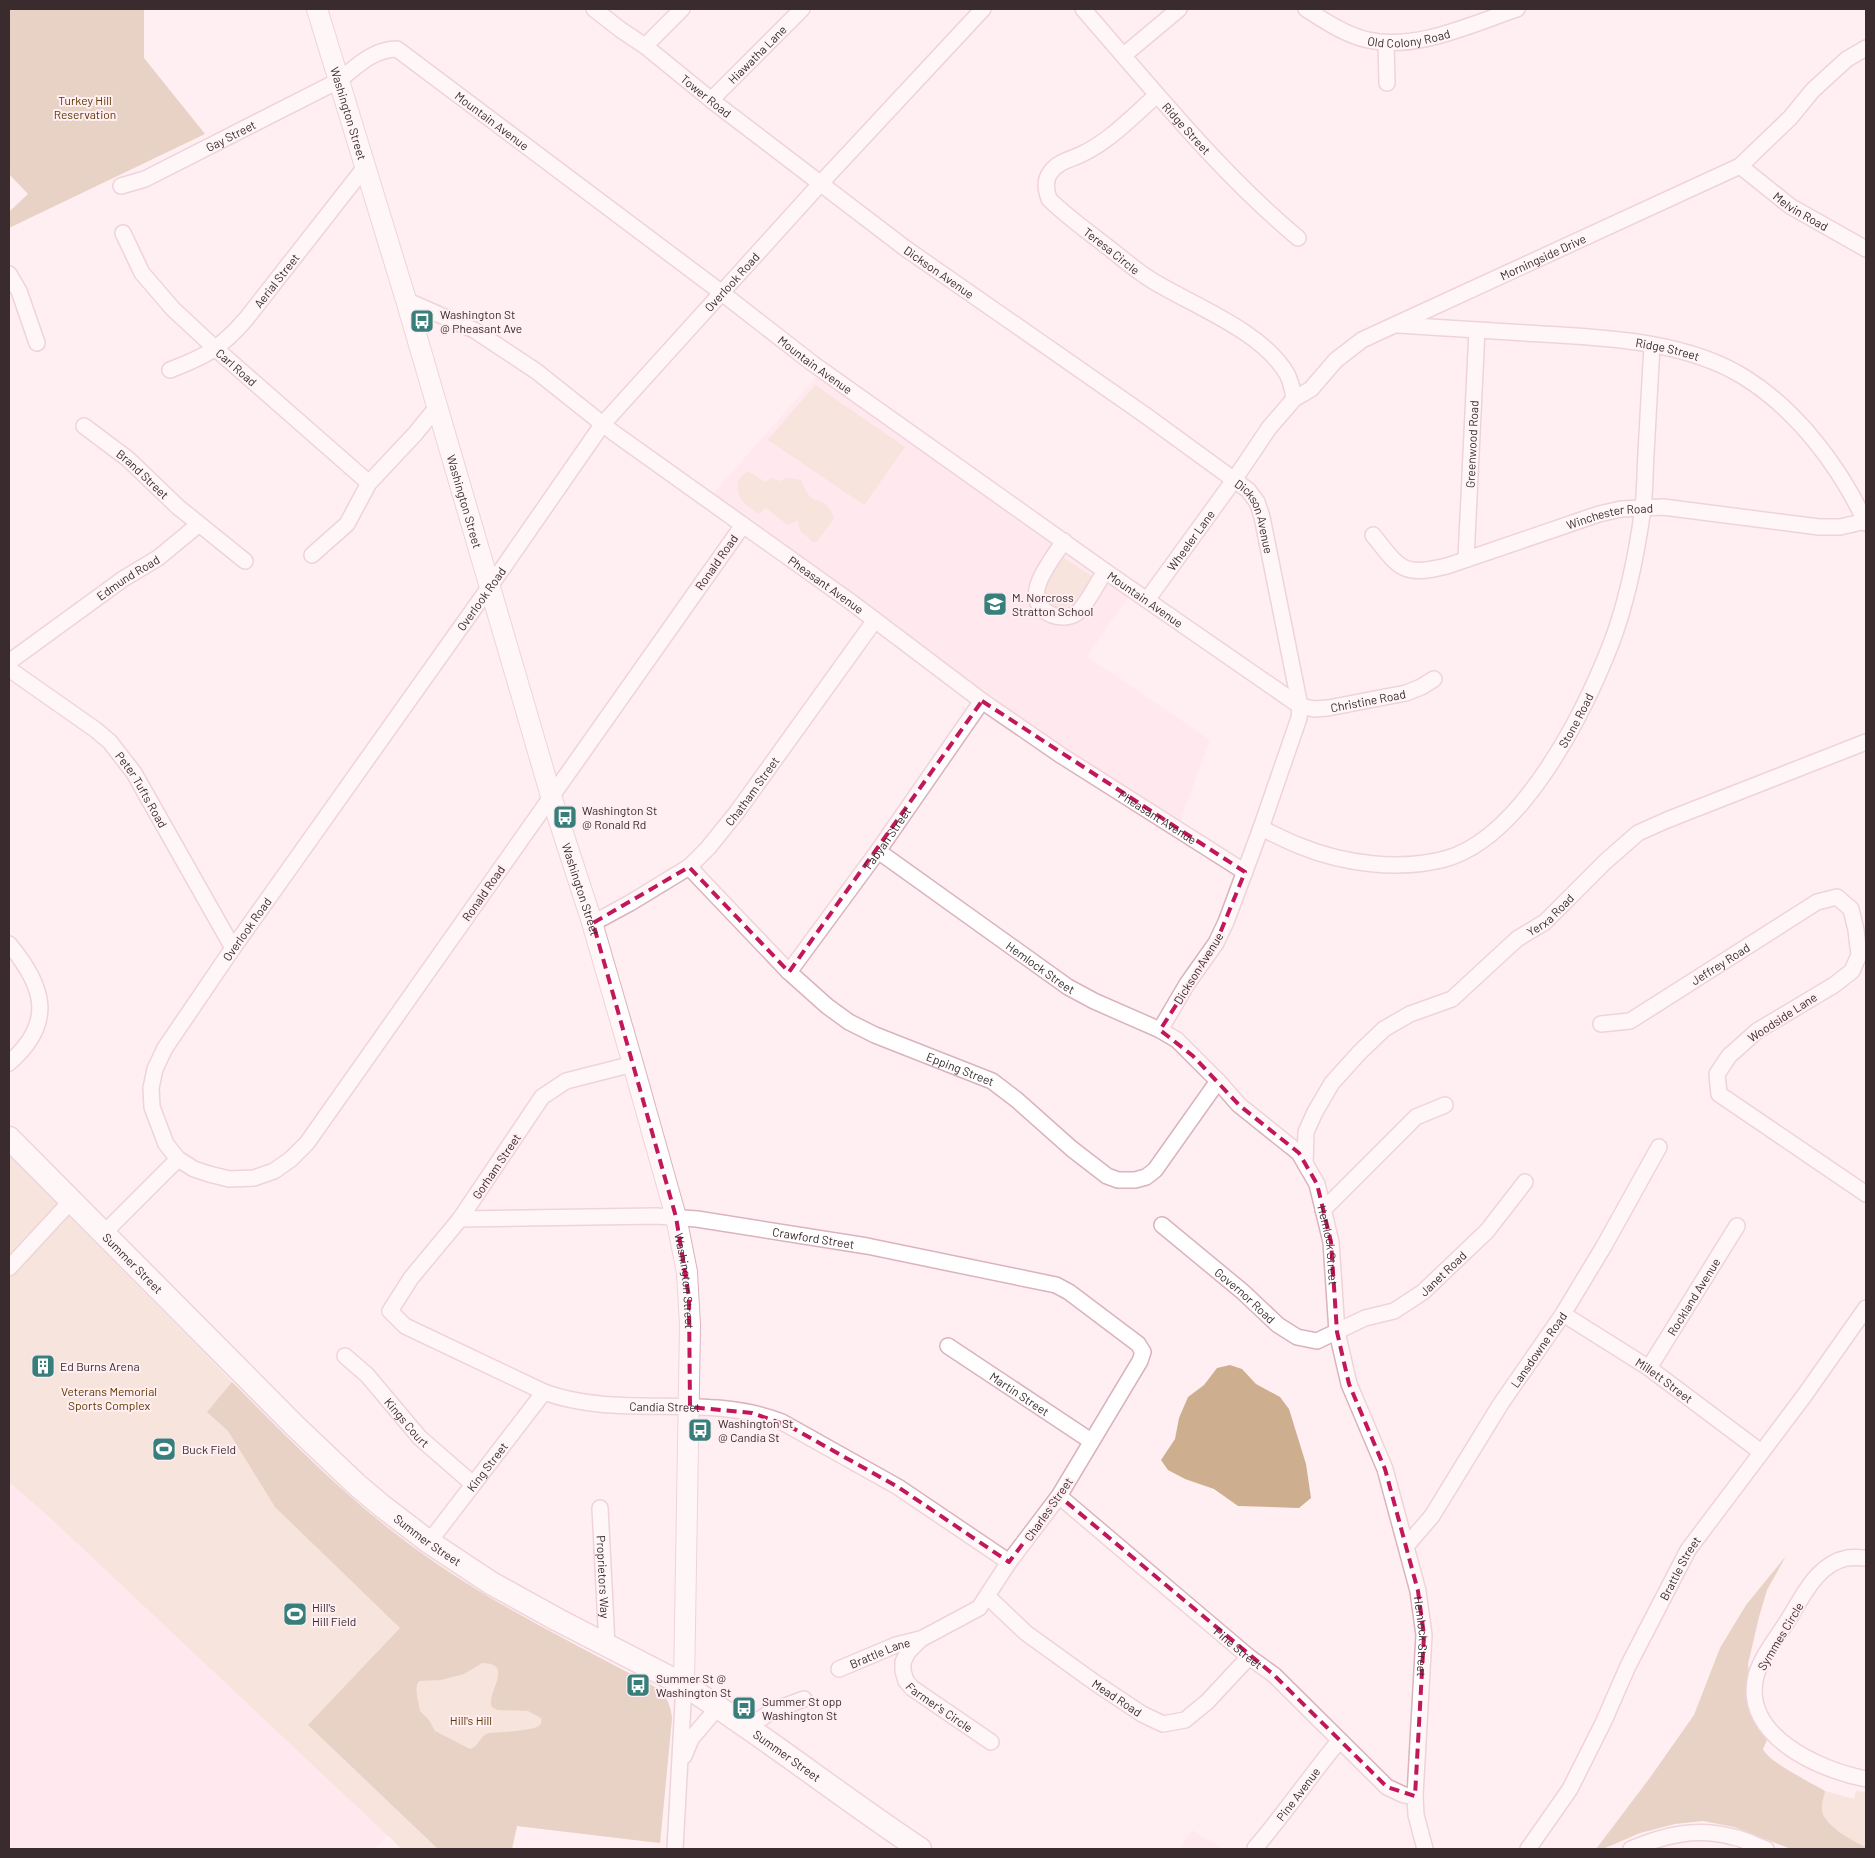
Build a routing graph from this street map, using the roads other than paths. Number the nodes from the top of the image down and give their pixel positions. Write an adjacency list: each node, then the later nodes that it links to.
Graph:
1 (317, 9): 14 (street, Washington Street)
2 (594, 9): 11 (street, Tower Road)
3 (682, 9): 11 (street)
4 (802, 9): 17 (street, Hiawatha Lane)
5 (983, 9): 20 (street, Overlook Road)
6 (1083, 9): 13 (street, Ridge Street)
7 (1179, 9): 13 (street)
8 (1306, 9): 10 (street, Old Colony Road)
9 (1517, 9): 10 (street, Old Colony Road)
10 (1386, 43): 15 (street)
11 (645, 46): 17 (street, Tower Road)
12 (1866, 48): 18 (street, Morningside Drive)
13 (1124, 55): 16 (street, Ridge Street)
14 (338, 81): 19 (street, Washington Street); 21 (street, Gay Street); 26 (street, Mountain Avenue)
15 (1387, 83)
16 (1157, 95): 23 (street, Ridge Street); 34 (street, Teresa Circle)
17 (711, 100): 20 (street, Tower Road)
18 (1740, 166): 24 (street, Melvin Road); 28 (street, Morningside Drive)
19 (365, 168): 27 (street, Washington Street); 32 (street, Aerial Street)
20 (820, 184): 26 (street, Overlook Road); 38 (street, Dickson Avenue)
21 (121, 186)
22 (123, 233): 32 (street, Carl Road)
23 (1298, 238)
24 (1866, 250)
25 (9, 274): 30 (street)
26 (722, 293): 36 (street, Overlook Road); 45 (street, Mountain Avenue)
27 (406, 300): 35 (street, Washington Street); 36 (street, Pheasant Avenue)
28 (1394, 325): 29 (street, Ridge Street); 34 (street, Morningside Drive)
29 (1477, 330): 31 (street, Ridge Street); 47 (street, Greenwood Road)
30 (37, 343)
31 (1652, 345): 40 (street, Stone Road); 41 (street, Ridge Street)
32 (216, 349): 33 (street, Aerial Street); 39 (street, Carl Road)
33 (170, 370)
34 (1294, 400): 38 (street, Morningside Drive)
35 (437, 407): 39 (street); 50 (street, Washington Street)
36 (602, 425): 43 (street, Pheasant Avenue); 50 (street, Overlook Road)
37 (84, 426): 42 (street, Brand Street)
38 (1234, 480): 51 (street, Wheeler Lane); 57 (street, Dickson Avenue)
39 (369, 483): 46 (street)
40 (1643, 507): 41 (street, Winchester Road); 47 (street, Winchester Road); 60 (street, Stone Road)
41 (1866, 522)
42 (198, 525): 48 (street); 53 (street, Edmund Road)
43 (743, 525): 52 (street, Pheasant Avenue); 59 (street, Ronald Road)
44 (1374, 535): 47 (street, Winchester Road)
45 (1064, 541): 49 (street, Mountain Avenue); 49 (street)
46 (312, 555)
47 (1466, 559)
48 (245, 561)
49 (1105, 571): 51 (street, Mountain Avenue)
50 (489, 587): 59 (street, Washington Street); 67 (street, Overlook Road)
51 (1147, 600): 57 (street, Mountain Avenue)
52 (875, 620): 56 (street, Pheasant Avenue); 62 (street, Chatham Street)
53 (9, 662)
54 (9, 669): 67 (street, Peter Tufts Road)
55 (1434, 679): 57 (street, Christine Road)
56 (982, 701): 61 (street, Fabyan Street); 63 (street, Pheasant Avenue)
57 (1300, 706): 60 (street, Dickson Avenue)
58 (1866, 742): 78 (street, Yerxa Road)
59 (551, 796): 65 (street, Washington Street); 77 (street, Ronald Road)
60 (1261, 828): 63 (street, Dickson Avenue)
61 (878, 851): 68 (street, Fabyan Street); 70 (street, Hemlock Street)
62 (689, 867): 65 (street, Chatham Street); 68 (street, Epping Street)
63 (1245, 872): 70 (street, Dickson Avenue)
64 (1837, 897): 69 (street, Jeffrey Road); 80 (street, Woodside Lane)
65 (593, 923): 72 (street, Washington Street)
66 (9, 944): 71 (street)
67 (233, 948): 77 (street, Overlook Road)
68 (789, 972): 73 (street, Epping Street)
69 (1601, 1024)
70 (1160, 1030): 73 (street, Hemlock Street)
71 (9, 1063)
72 (634, 1064): 83 (street, Washington Street); 84 (street, Gorham Street)
73 (1218, 1081): 78 (street, Hemlock Street)
74 (1445, 1105): 82 (street)
75 (9, 1138): 81 (main road, Summer Street)
76 (1659, 1147): 91 (street, Lansdowne Road)
77 (178, 1159): 87 (street)
78 (1305, 1163): 82 (street, Hemlock Street)
79 (1525, 1182): 92 (street, Janet Road)
80 (1866, 1194)
81 (71, 1201): 87 (main road, Summer Street); 88 (street)
82 (1323, 1210): 92 (street, Hemlock Street)
83 (676, 1217): 84 (street, Crawford Street); 94 (street, Crawford Street); 98 (street, Washington Street)
84 (460, 1219): 90 (street, Gorham Street)
85 (1162, 1225): 92 (street, Governor Road)
86 (1737, 1226): 96 (street, Rockland Avenue)
87 (104, 1234): 104 (main road, Summer Street)
88 (9, 1268)
89 (1866, 1308): 100 (street, Brattle Street)
90 (390, 1311): 97 (street, Candia Street)
91 (1563, 1314): 96 (street, Millett Street); 105 (street, Lansdowne Road)
92 (1337, 1332): 105 (street, Hemlock Street)
93 (948, 1346): 99 (street, Martin Street)
94 (1142, 1350): 99 (street, Charles Street)
95 (344, 1356): 101 (street, Kings Court)
96 (1649, 1368): 100 (street, Millett Street)
97 (544, 1392): 98 (street, Candia Street); 101 (street, King Street)
98 (690, 1407): 107 (street, Candia Street); 113 (street, Washington Street)
99 (1091, 1441): 102 (street, Charles Street)
100 (1761, 1452): 127 (street, Brattle Street)
101 (474, 1484): 104 (street, King Street)
102 (1059, 1496): 107 (street, Charles Street); 111 (street, Pine Street)
103 (600, 1508): 110 (street, Proprietors Way)
104 (429, 1542): 110 (main road, Summer Street)
105 (1407, 1545): 121 (street, Hemlock Street)
106 (1866, 1558): 120 (street, Symmes Circle)
107 (1009, 1562): 108 (street, Charles Street)
108 (988, 1597): 109 (street, Charles Street); 111 (street, Mead Road)
109 (922, 1638): 112 (street, Brattle Lane); 118 (street, Farmer's Circle)
110 (607, 1645): 113 (main road, Summer Street)
111 (1249, 1657): 117 (street, Pine Street)
112 (839, 1669)
113 (684, 1685): 115 (main road, Summer Street); 119 (street, Washington Street)
114 (804, 1699): 116 (street)
115 (718, 1707): 116 (main road, Summer Street); 119 (street, Washington Street)
116 (748, 1727): 125 (main road, Summer Street)
117 (1339, 1741): 121 (street, Pine Street); 122 (street, Pine Avenue)
118 (992, 1742)
119 (681, 1764): 123 (street, Washington Street)
120 (1866, 1779)
121 (1415, 1796): 126 (street, Hemlock Street)
122 (1255, 1848)
123 (675, 1849): 124 (street)
124 (690, 1849)
125 (920, 1849)
126 (1425, 1849)
127 (1528, 1849)
128 (1631, 1849): 129 (street)
129 (1766, 1849)

